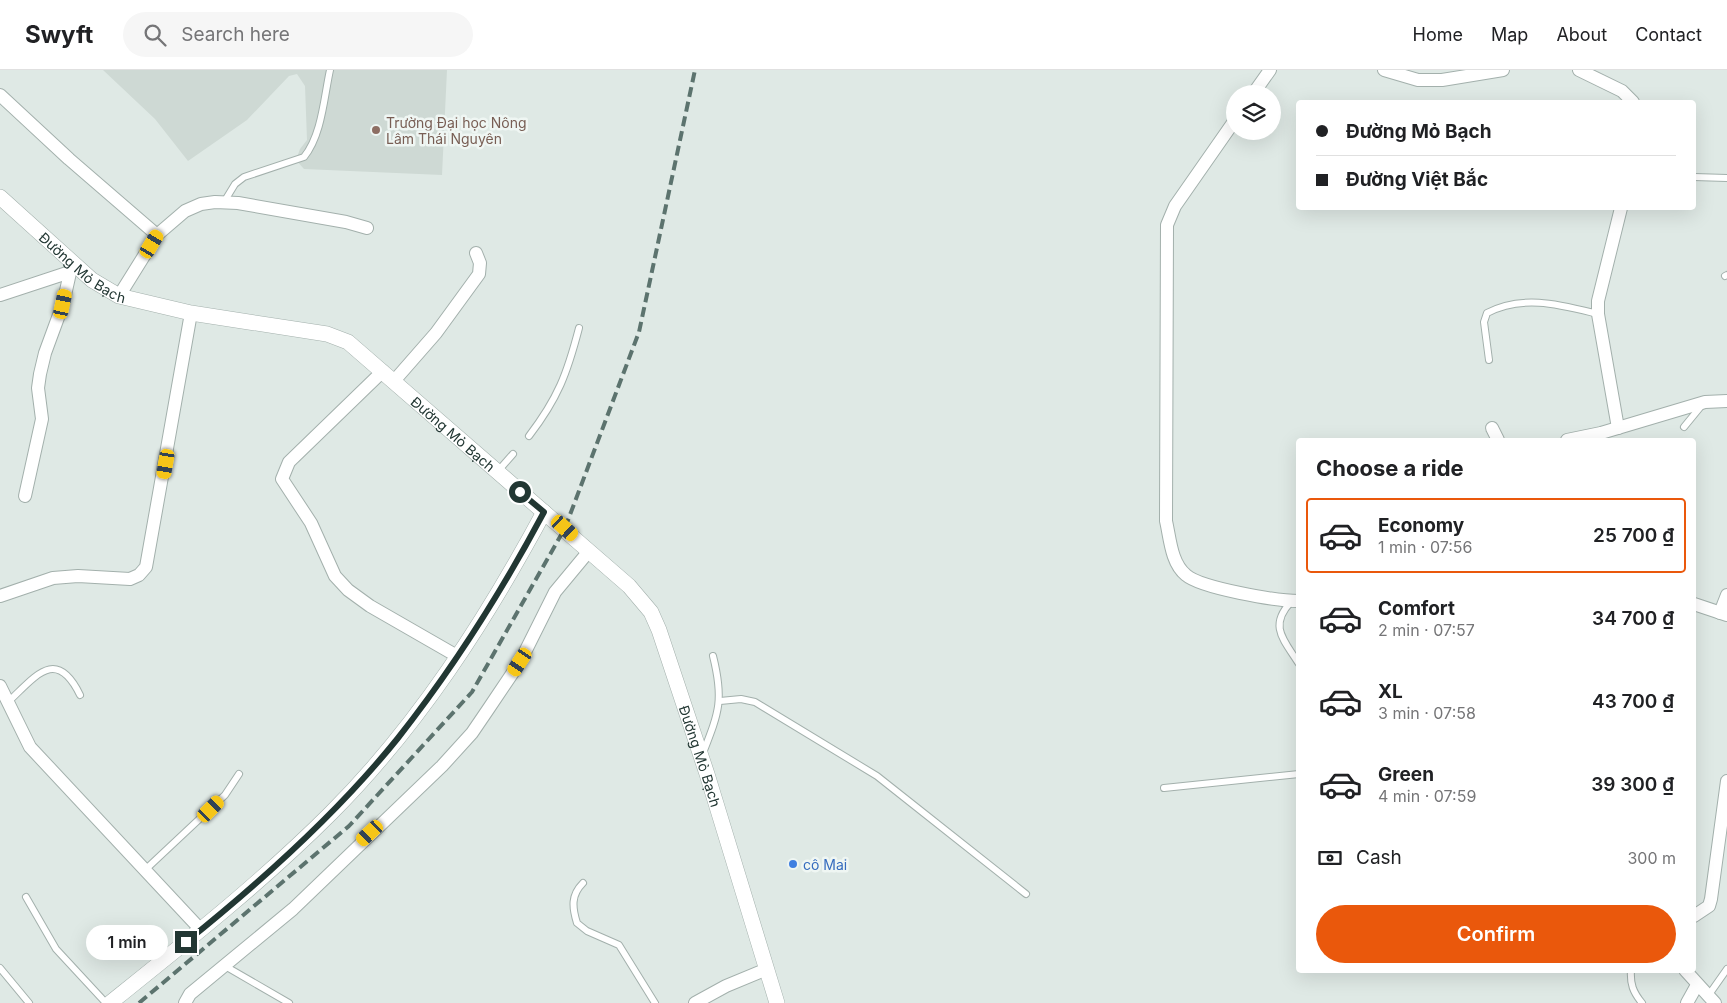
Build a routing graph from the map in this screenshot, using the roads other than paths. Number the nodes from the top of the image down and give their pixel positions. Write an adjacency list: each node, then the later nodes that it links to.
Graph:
1 (330, 70): 13 (lane)
2 (1270, 70): 6 (street)
3 (1384, 70): 4 (street)
4 (1503, 70)
5 (1579, 70): 8 (street)
6 (1259, 85)
7 (0, 95): 16 (street)
8 (1631, 100)
9 (1226, 133): 41 (street)
10 (1696, 177): 11 (lane)
11 (1727, 178)
12 (0, 197): 18 (street, Đường Mỏ Bạch)
13 (224, 202): 15 (street); 16 (street)
14 (1621, 210): 22 (street)
15 (367, 228)
16 (157, 235): 20 (street)
17 (476, 253): 25 (street)
18 (71, 268): 19 (street); 20 (street, Đường Mỏ Bạch); 36 (street)
19 (0, 295)
20 (119, 296): 21 (street, Đường Mỏ Bạch)
21 (191, 313): 25 (street, Đường Mỏ Bạch); 40 (street)
22 (1598, 314): 24 (lane); 30 (street)
23 (580, 328): 31 (lane)
24 (1489, 360)
25 (389, 376): 35 (street, Đường Mỏ Bạch); 44 (street)
26 (1727, 401): 27 (street)
27 (1704, 402): 28 (lane); 30 (street)
28 (1684, 427)
29 (1492, 428): 32 (street)
30 (1618, 428): 33 (street)
31 (529, 436)
32 (1497, 438)
33 (1576, 438)
34 (513, 454): 35 (lane)
35 (497, 472): 37 (street, Đường Mỏ Bạch)
36 (25, 496)
37 (544, 512): 38 (street, Đường Mỏ Bạch); 44 (street)
38 (589, 551): 51 (street, Đường Mỏ Bạch); 63 (street)
39 (1727, 595): 43 (street)
40 (0, 596)
41 (1295, 601): 46 (lane)
42 (1696, 605): 43 (street)
43 (1724, 614)
44 (458, 656): 62 (street)
45 (713, 656): 49 (lane)
46 (1296, 659)
47 (0, 686): 50 (street)
48 (80, 695): 50 (lane)
49 (720, 701): 51 (lane); 59 (lane)
50 (8, 702): 57 (street)
51 (702, 757): 66 (street, Đường Mỏ Bạch)
52 (239, 774): 57 (lane)
53 (1296, 774): 55 (lane)
54 (1727, 781): 56 (street)
55 (1164, 788)
56 (1725, 811): 61 (street)
57 (145, 870): 62 (street)
58 (582, 883): 75 (lane)
59 (1026, 894)
60 (26, 897): 73 (lane)
61 (1696, 915)
62 (201, 930): 73 (street)
63 (225, 966): 71 (street); 74 (lane)
64 (0, 968): 72 (lane)
65 (1727, 968): 70 (lane)
66 (767, 969): 76 (street); 77 (street, Đường Mỏ Bạch)
67 (1631, 973): 78 (lane)
68 (1687, 973): 69 (street)
69 (1697, 985): 70 (street); 79 (street)
70 (1712, 999)
71 (184, 1002)
72 (29, 1003)
73 (108, 1003)
74 (289, 1003)
75 (655, 1003)
76 (695, 1003)
77 (777, 1003)
78 (1642, 1003)
79 (1687, 1003)

